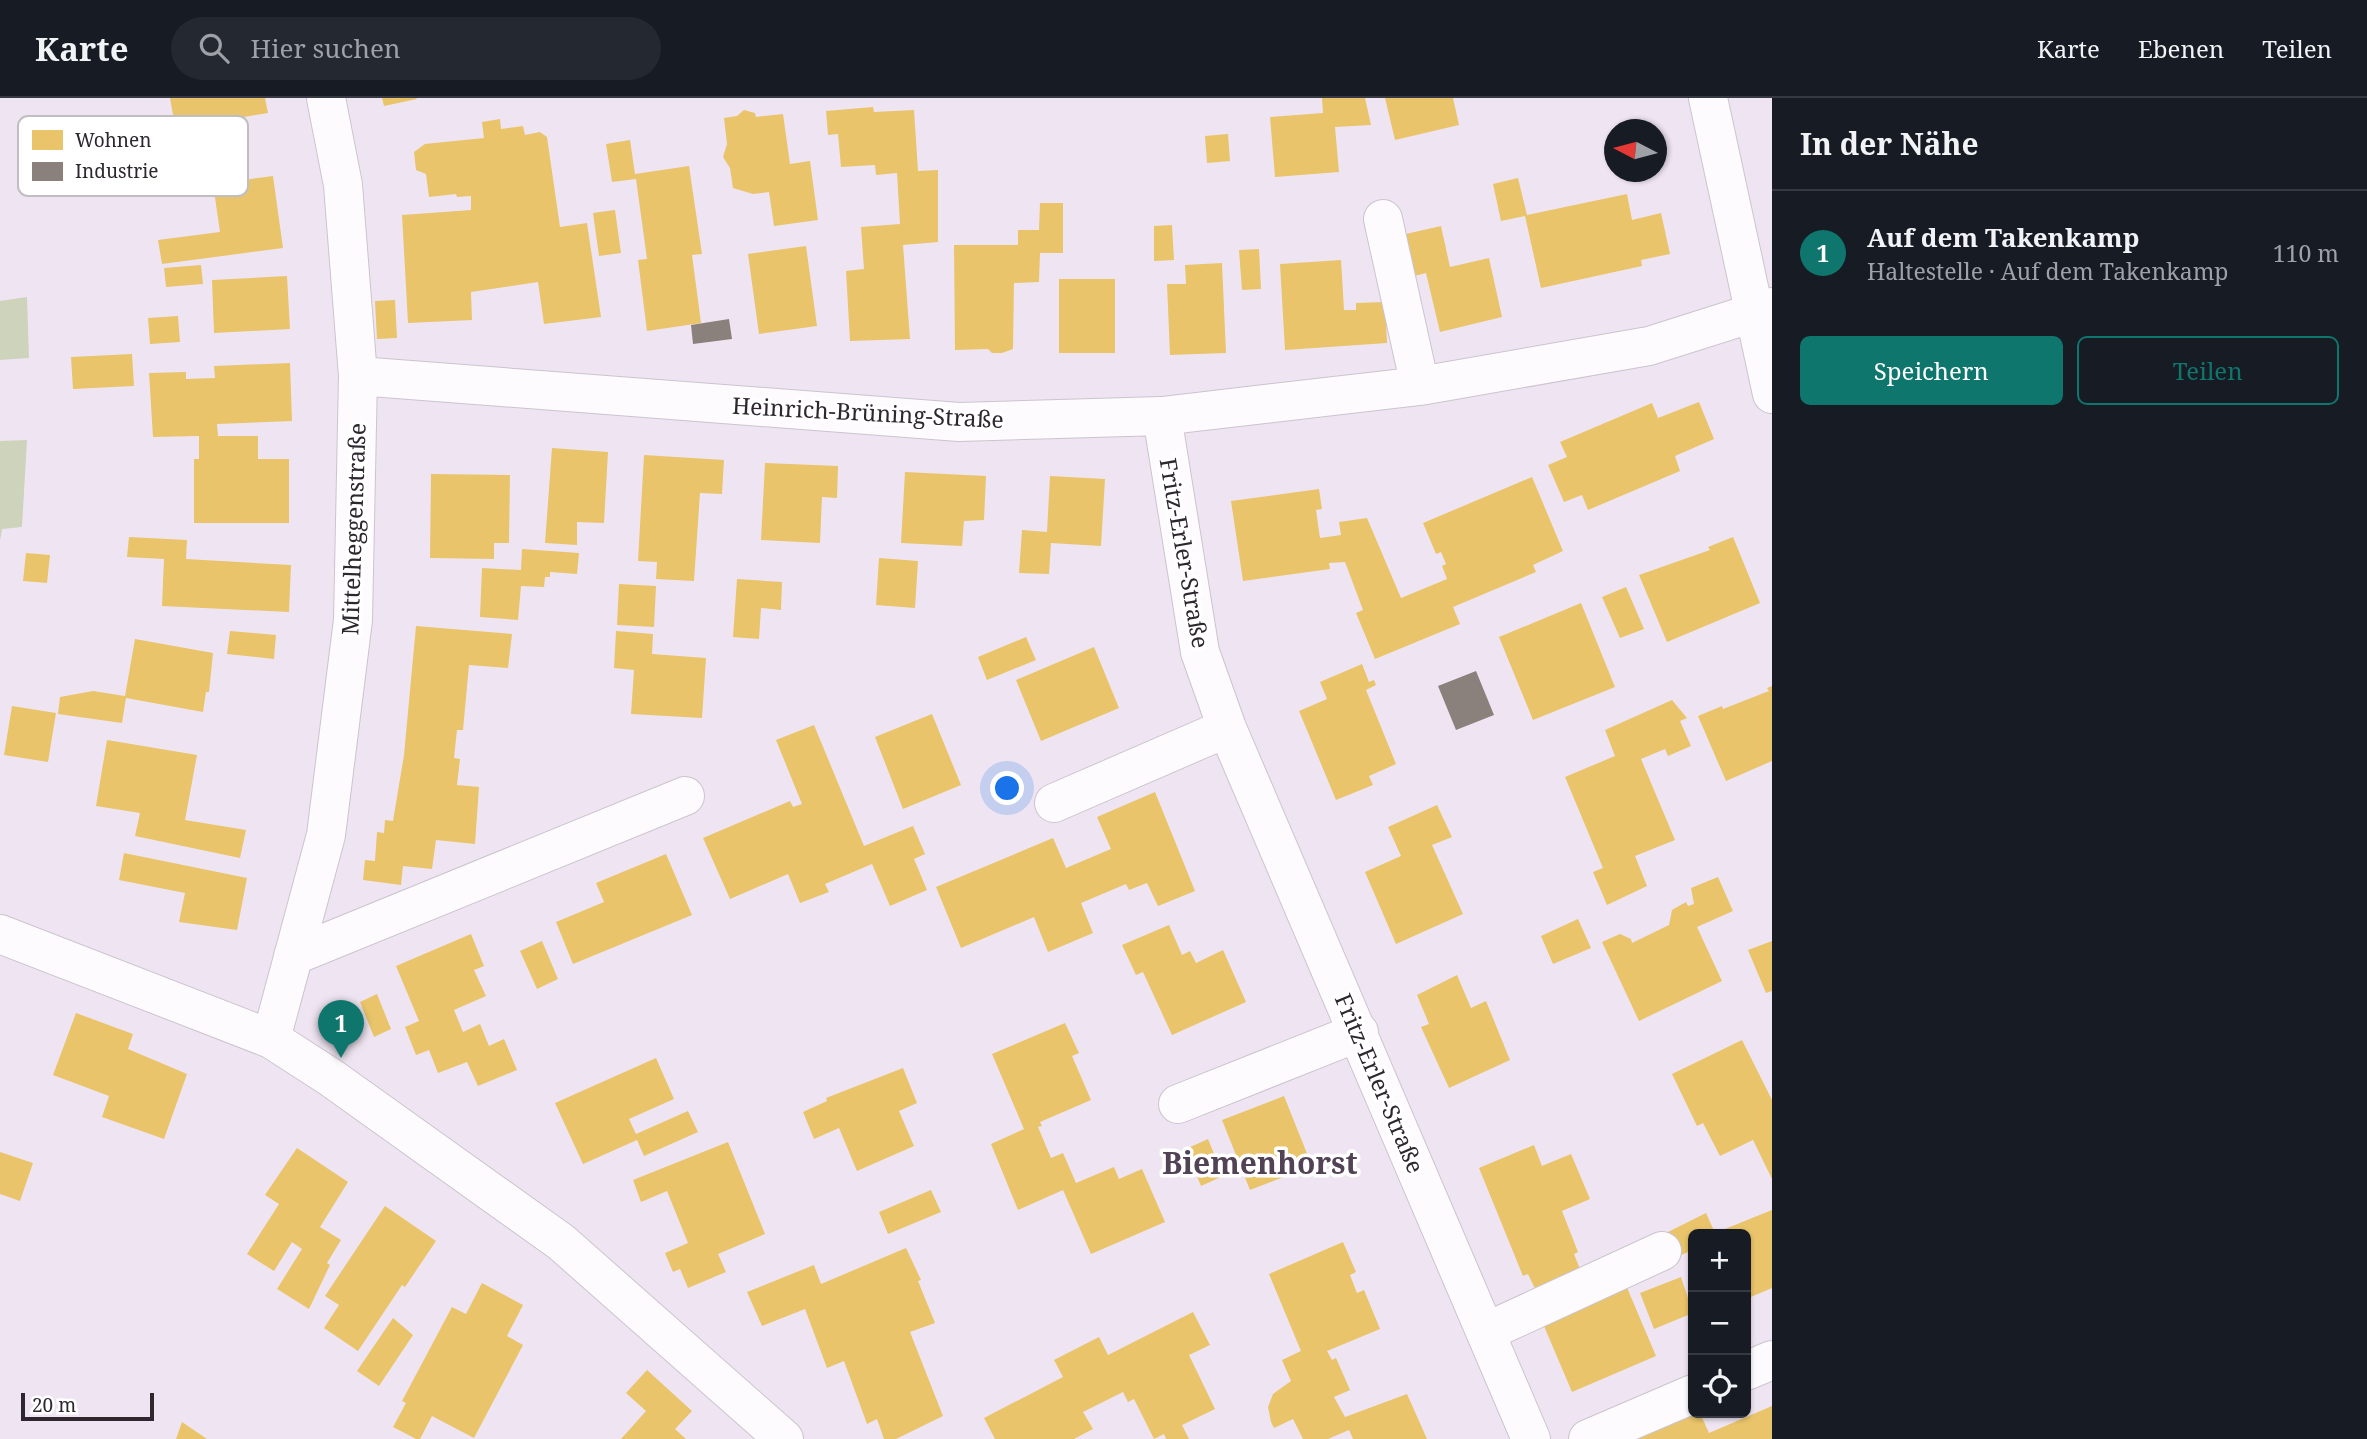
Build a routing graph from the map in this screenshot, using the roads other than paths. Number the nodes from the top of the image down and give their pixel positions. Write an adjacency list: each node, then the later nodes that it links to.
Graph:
1 (326, 98): 5 (street, Mittelheggenstraße)
2 (1708, 98): 4 (street)
3 (1383, 219): 6 (street)
4 (1764, 311): 6 (street, Heinrich-Brüning-Straße); 7 (street)
5 (358, 376): 8 (street, Heinrich-Brüning-Straße); 13 (street, Mittelheggenstraße)
6 (1420, 386): 8 (street, Heinrich-Brüning-Straße)
7 (1772, 394)
8 (1162, 416): 9 (street, Fritz-Erler-Straße)
9 (1227, 728): 11 (street); 14 (street, Fritz-Erler-Straße)
10 (685, 796): 13 (street)
11 (1054, 803)
12 (0, 934): 15 (street)
13 (293, 956): 15 (street, Mittelheggenstraße)
14 (1359, 1032): 16 (street); 18 (street, Fritz-Erler-Straße)
15 (271, 1039): 22 (street)
16 (1178, 1104)
17 (1662, 1251): 18 (street)
18 (1486, 1332): 23 (street, Fritz-Erler-Straße)
19 (1772, 1360): 20 (street)
20 (1751, 1369)
21 (1688, 1396): 24 (street)
22 (784, 1439)
23 (1531, 1439)
24 (1588, 1439)

